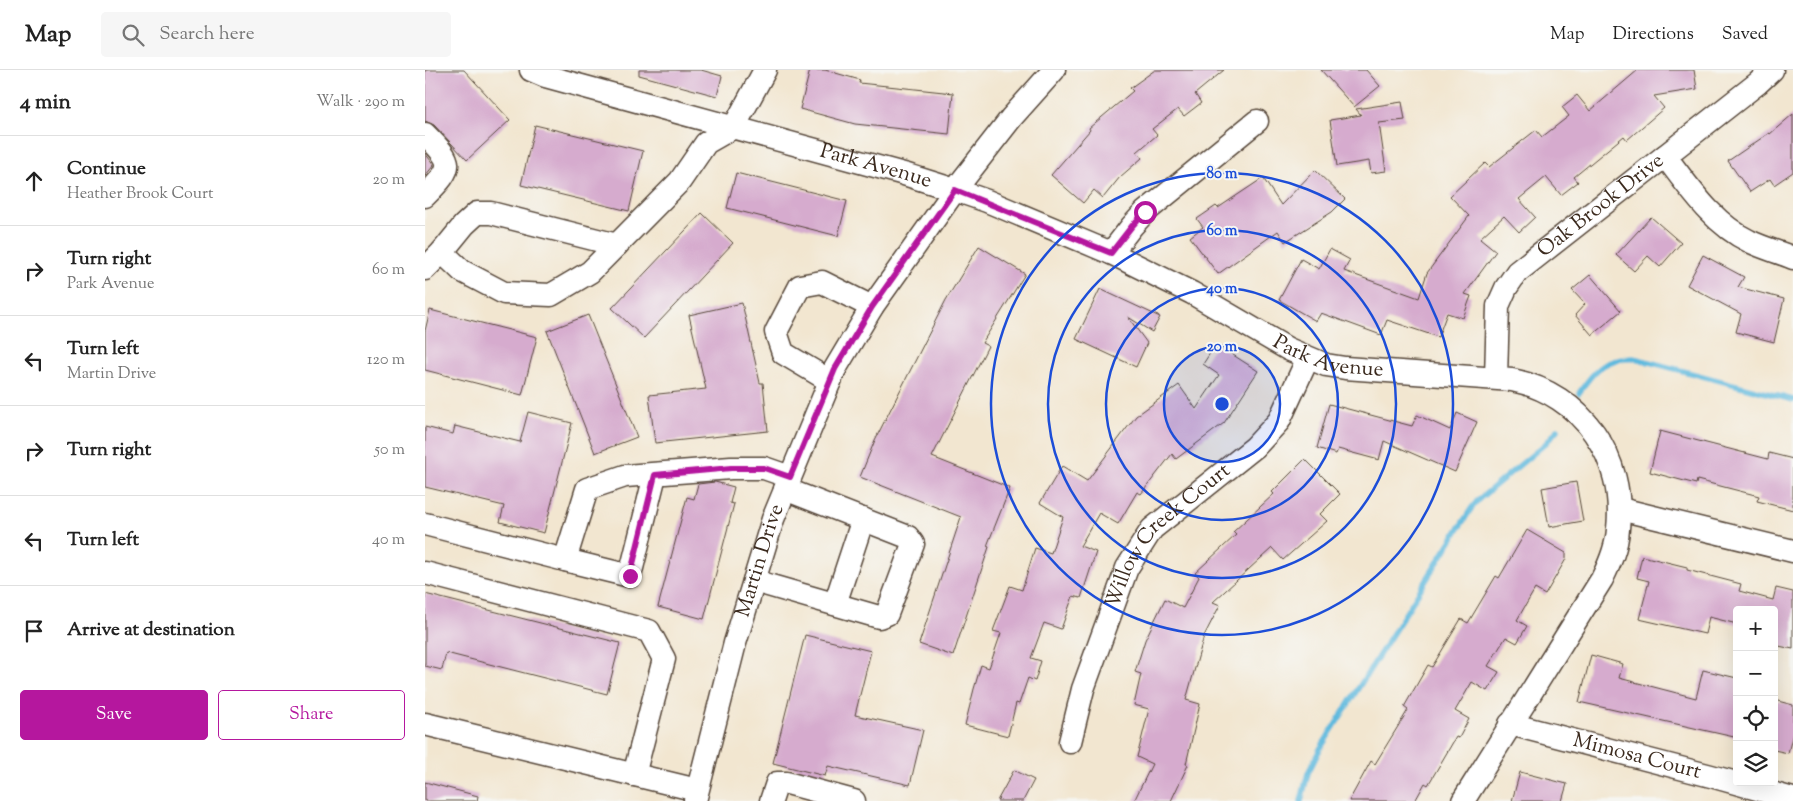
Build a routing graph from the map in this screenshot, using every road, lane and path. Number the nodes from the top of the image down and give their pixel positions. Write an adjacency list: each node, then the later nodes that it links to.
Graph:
1 (531, 70): 6 (street, Park Avenue)
2 (765, 70): 6 (street)
3 (1054, 70): 9 (street, Martin Drive)
4 (1771, 70): 8 (street, Oak Brook Drive)
5 (1257, 121): 13 (street)
6 (734, 127): 9 (street, Park Avenue); 11 (street)
7 (425, 134): 10 (street)
8 (1665, 156): 14 (street); 18 (street, Oak Brook Drive)
9 (955, 190): 13 (street, Park Avenue); 16 (street, Martin Drive)
10 (425, 196)
11 (617, 245): 12 (street); 12 (street)
12 (442, 252): 15 (street)
13 (1111, 253): 17 (street, Park Avenue)
14 (1793, 258)
15 (425, 269)
16 (872, 307): 19 (street, Martin Drive); 19 (street)
17 (1308, 358): 18 (street, Park Avenue); 32 (street, Willow Creek Court)
18 (1496, 378): 22 (street, Park Avenue)
19 (830, 381): 21 (street, Martin Drive)
20 (655, 475): 21 (street); 26 (street); 26 (street)
21 (788, 483): 23 (street); 28 (street, Martin Drive)
22 (1620, 509): 25 (street); 31 (street, Park Avenue)
23 (863, 520): 29 (street); 29 (street)
24 (425, 524): 26 (street)
25 (1793, 551)
26 (565, 560)
27 (425, 573): 33 (street)
28 (754, 581): 29 (street); 34 (street, Martin Drive)
29 (835, 604)
30 (425, 724): 33 (street)
31 (1510, 724): 35 (street, Mimosa Court); 38 (street, Park Avenue)
32 (1070, 742)
33 (634, 774): 34 (street)
34 (696, 796)
35 (1793, 799)
36 (771, 801): 37 (street)
37 (854, 801)
38 (1463, 801)

